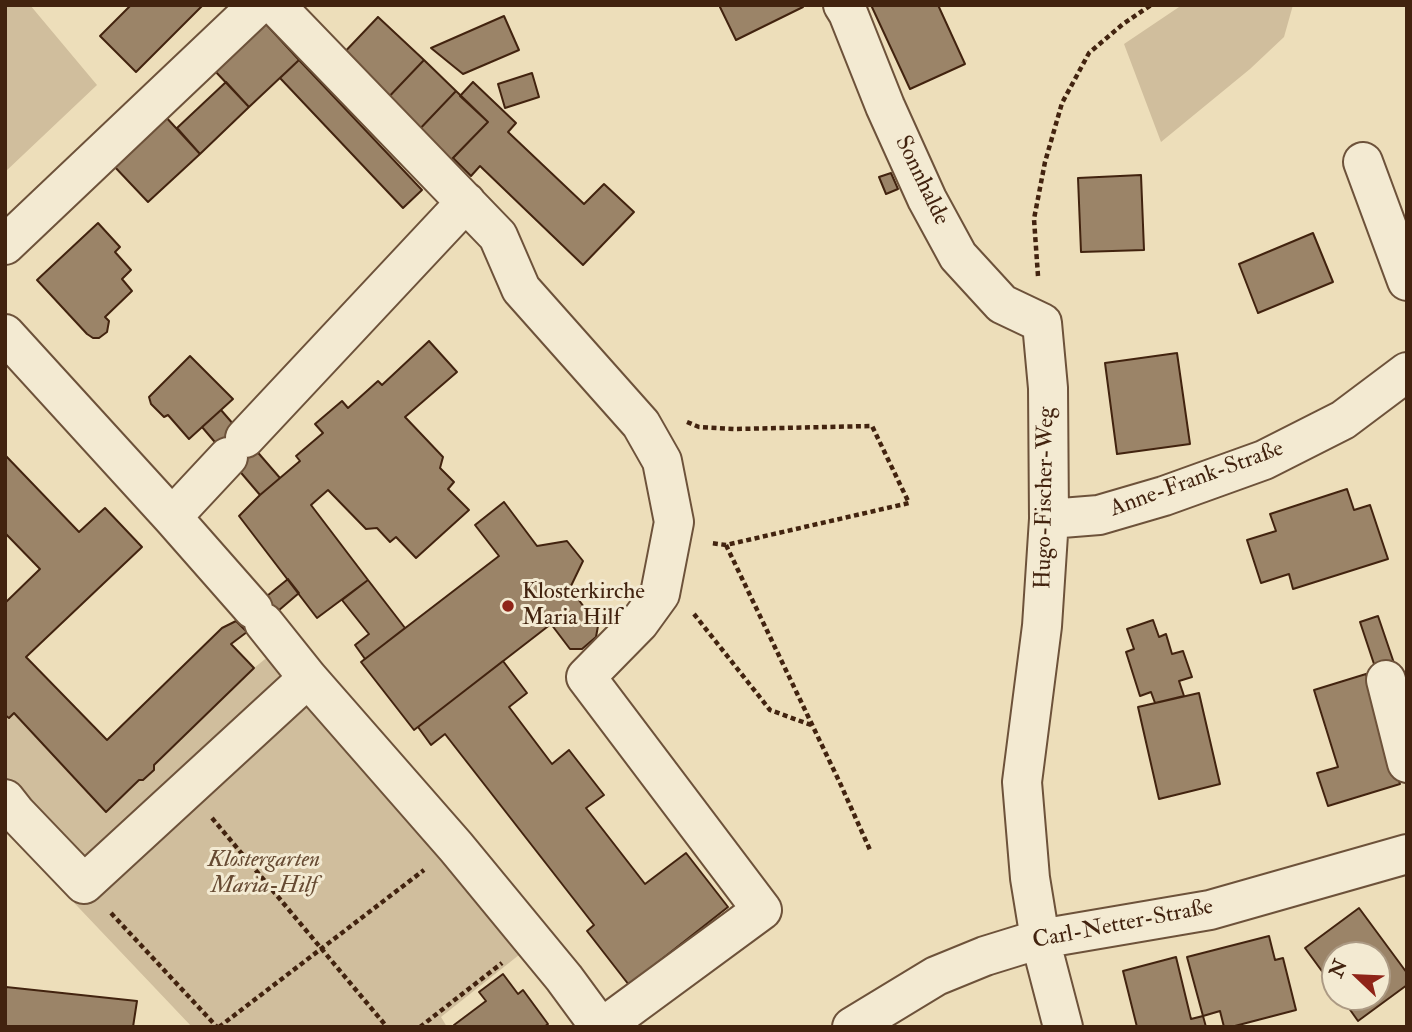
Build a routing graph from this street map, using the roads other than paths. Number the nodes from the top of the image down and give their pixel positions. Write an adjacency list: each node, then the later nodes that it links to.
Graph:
1 (258, 5): 6 (street)
2 (275, 5): 5 (street)
3 (843, 5): 8 (street, Sonnhalde)
4 (1363, 162): 7 (street)
5 (466, 202): 11 (street); 19 (street)
6 (5, 245)
7 (1407, 281)
8 (1042, 323): 12 (street, Hugo-Fischer-Weg)
9 (5, 334): 11 (street)
10 (1407, 372): 12 (street, Anne-Frank-Straße)
11 (172, 517): 13 (street)
12 (1049, 519): 18 (street, Hugo-Fischer-Weg)
13 (308, 678): 16 (street); 19 (street)
14 (1385, 680): 15 (street)
15 (1407, 763)
16 (5, 799)
17 (1407, 854): 18 (street, Carl-Netter-Straße)
18 (1040, 939): 20 (street, Carl-Netter-Straße); 21 (street, Hugo-Fischer-Weg)
19 (602, 1027)
20 (852, 1027)
21 (1063, 1027)

